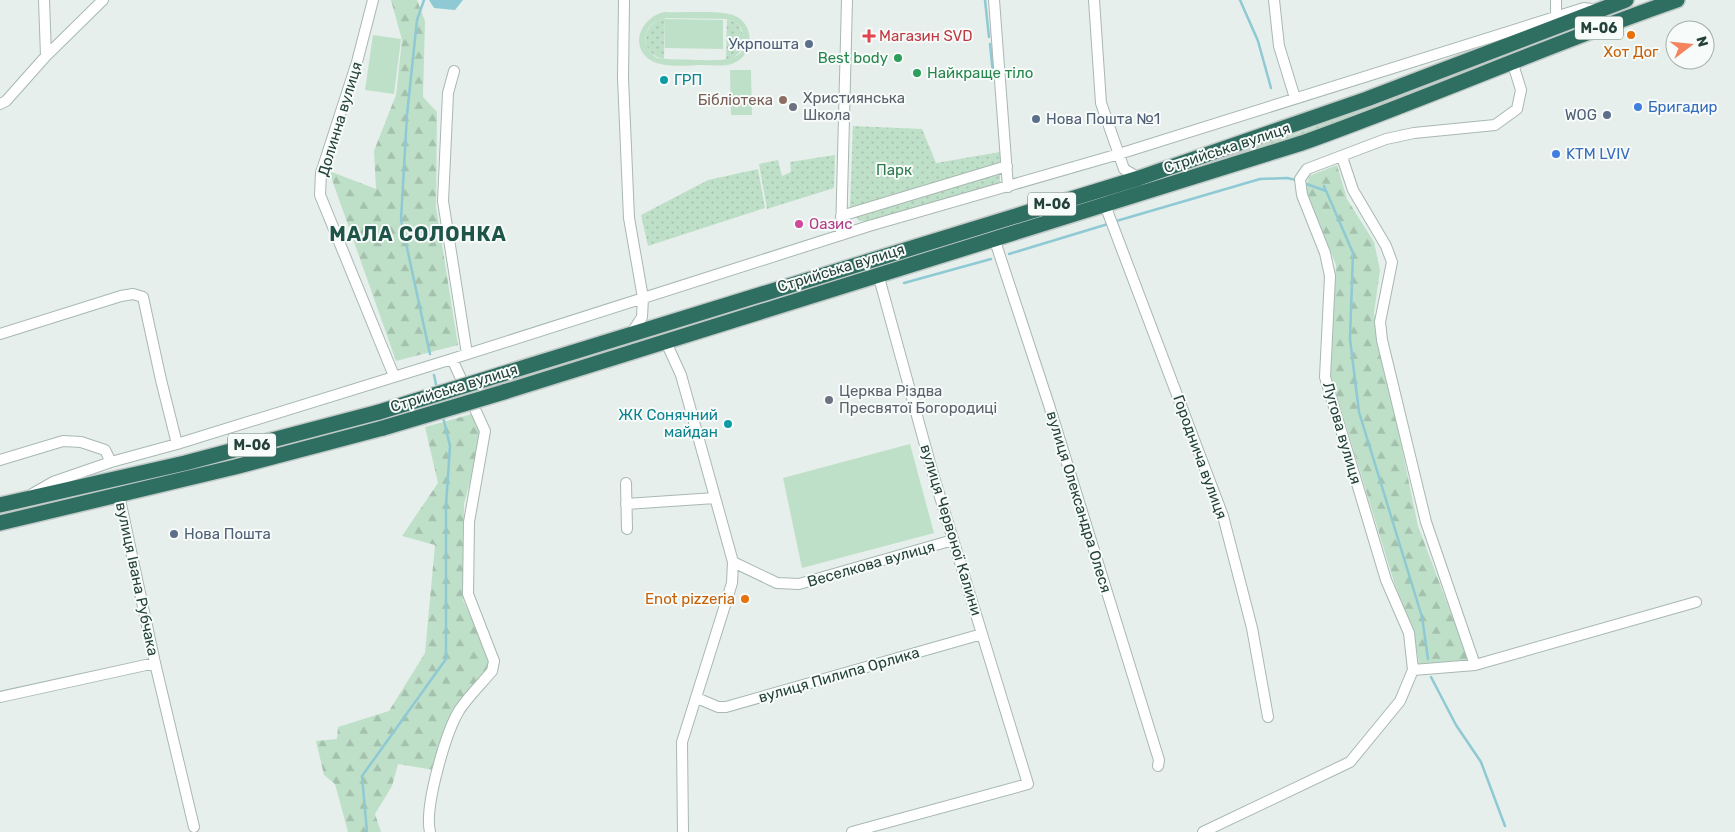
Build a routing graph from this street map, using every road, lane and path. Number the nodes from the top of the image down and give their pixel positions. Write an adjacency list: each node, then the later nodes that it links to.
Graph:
1 (44, 0): 14 (street)
2 (103, 0): 14 (street)
3 (373, 0): 38 (street, Долинна вулиця)
4 (624, 0): 30 (street)
5 (847, 0): 25 (street)
6 (994, 0): 21 (street)
7 (1094, 0): 20 (street)
8 (1274, 0): 17 (street)
9 (1556, 0): 13 (street)
10 (1626, 0): 12 (highway, Стрийська вулиця / М-06)
11 (1677, 0): 15 (highway, Стрийська вулиця / М-06)
12 (1598, 10): 13 (street); 22 (highway, Стрийська вулиця / М-06)
13 (1556, 16): 17 (street)
14 (46, 56): 18 (street)
15 (1512, 61): 19 (street, Лугова вулиця); 26 (highway, Стрийська вулиця / М-06)
16 (454, 72): 36 (street)
17 (1295, 98): 20 (street)
18 (0, 104)
19 (1342, 157): 55 (street); 56 (street, Лугова вулиця)
20 (1120, 158): 22 (street); 23 (street); 24 (street)
21 (1007, 166): 23 (street); 25 (street)
22 (1139, 178): 24 (highway, Стрийська вулиця / М-06)
23 (1008, 187): 27 (street)
24 (1109, 187): 32 (highway, Стрийська вулиця / М-06)
25 (841, 216): 27 (street)
26 (1109, 216): 28 (highway, Стрийська вулиця / М-06); 59 (street, Городнича вулиця)
27 (841, 235): 30 (street)
28 (994, 238): 29 (highway, Стрийська вулиця / М-06); 60 (street, вулиця Олександра Олеся)
29 (878, 274): 35 (highway, Стрийська вулиця / М-06); 50 (street, вулиця Червоної Калини)
30 (643, 298): 31 (street); 36 (street)
31 (642, 317): 32 (street); 34 (street)
32 (664, 324): 34 (highway, Стрийська вулиця / М-06)
33 (0, 334): 39 (street)
34 (630, 334): 45 (highway, Стрийська вулиця / М-06, bridge)
35 (665, 340): 43 (highway, Стрийська вулиця / М-06, bridge); 44 (street)
36 (467, 354): 37 (street)
37 (452, 359): 38 (street); 62 (street)
38 (394, 376): 39 (street)
39 (177, 444): 41 (street)
40 (0, 460): 41 (street)
41 (111, 462): 45 (street)
42 (626, 483): 46 (street)
43 (119, 495): 48 (highway, Стрийська вулиця / М-06); 54 (street, вулиця Івана Рубчака)
44 (715, 498): 46 (street); 51 (street)
45 (24, 500): 47 (highway, Стрийська вулиця / М-06)
46 (626, 504): 49 (street)
47 (0, 505)
48 (0, 523)
49 (627, 529)
50 (953, 540): 51 (street, Веселкова вулиця); 53 (street, вулиця Червоної Калини)
51 (733, 562): 58 (street)
52 (1696, 602): 55 (street)
53 (982, 634): 58 (street, вулиця Пилипа Орлика); 64 (street, вулиця Червоної Калини)
54 (155, 663): 57 (street, вулиця Івана Рубчака); 61 (street, вулиця Івана Рубчака)
55 (1475, 665): 56 (street)
56 (1413, 670): 65 (street)
57 (0, 697)
58 (697, 698): 63 (street)
59 (1268, 717)
60 (1158, 766)
61 (194, 827)
62 (430, 832)
63 (683, 832)
64 (852, 832)
65 (1203, 832)

